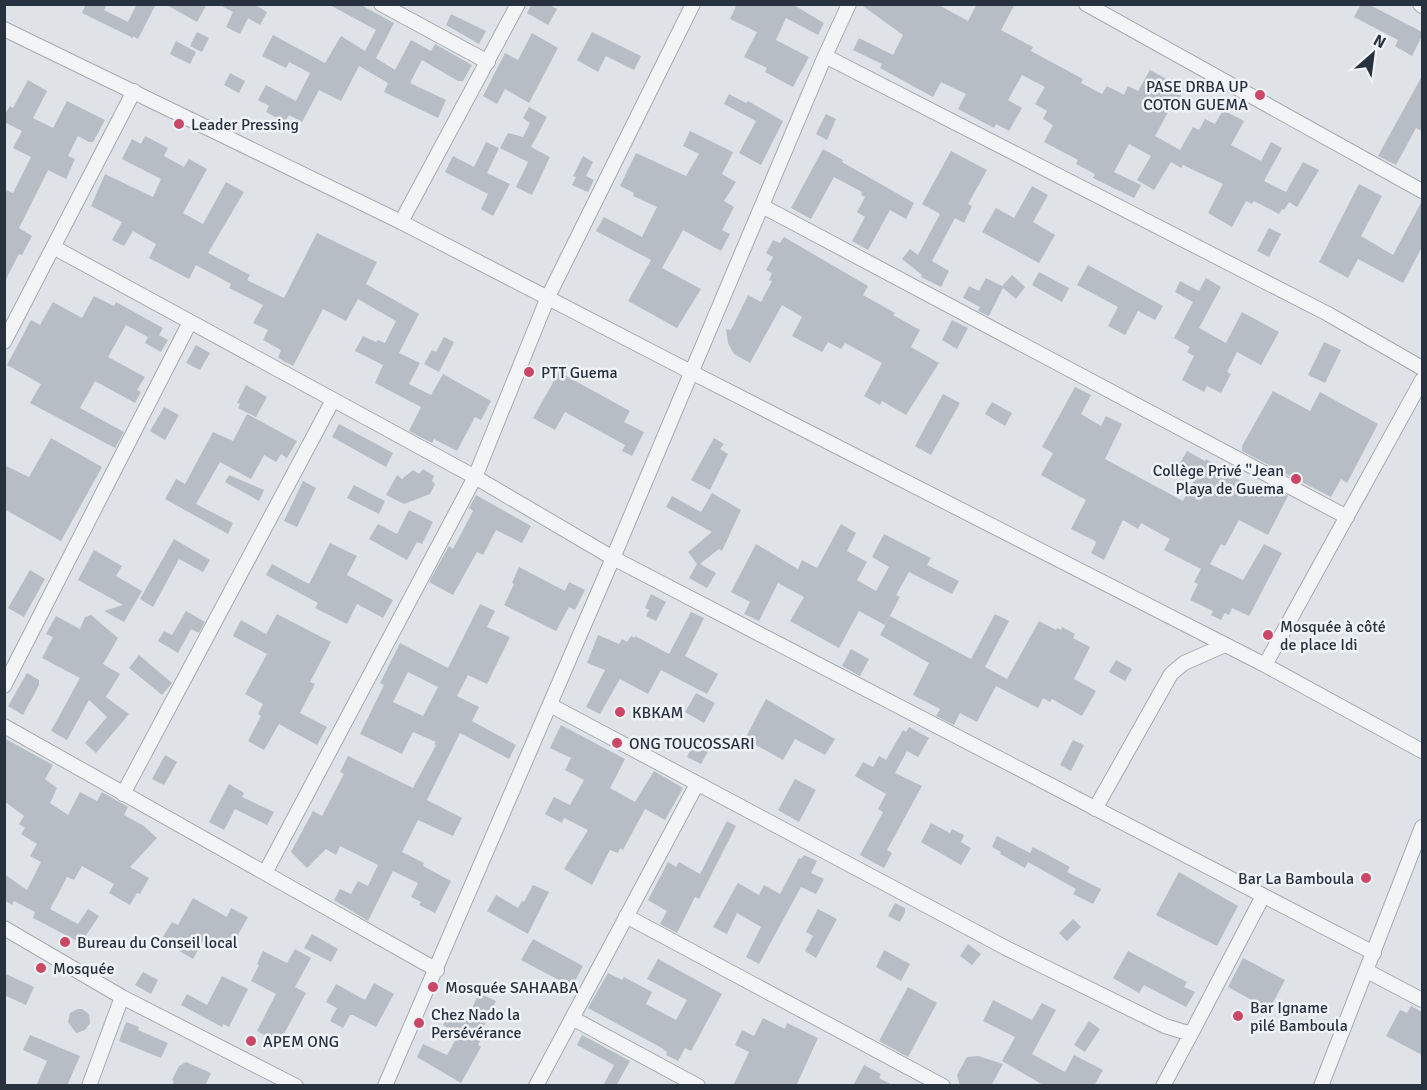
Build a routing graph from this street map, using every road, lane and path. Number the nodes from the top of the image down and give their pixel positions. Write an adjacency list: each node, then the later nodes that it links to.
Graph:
1 (381, 4): 8 (street)
2 (518, 4): 8 (street)
3 (693, 4): 14 (street)
4 (849, 4): 7 (street)
5 (1086, 4): 10 (street)
6 (4, 29): 9 (street)
7 (825, 56): 11 (street); 17 (street)
8 (488, 62): 12 (street)
9 (134, 91): 12 (street); 13 (street)
10 (1422, 191)
11 (762, 206): 18 (street); 22 (street)
12 (401, 222): 14 (street)
13 (55, 248): 15 (street); 16 (street)
14 (548, 297): 18 (street); 21 (street)
15 (190, 322): 20 (street); 26 (street)
16 (4, 342)
17 (1422, 368)
18 (691, 372): 23 (street); 24 (street)
19 (1422, 380): 22 (street)
20 (333, 400): 21 (street); 31 (street)
21 (475, 477): 23 (street); 34 (street)
22 (1347, 517): 25 (street)
23 (613, 558): 27 (street); 32 (street)
24 (1225, 645): 25 (street); 32 (street)
25 (1265, 666): 29 (street)
26 (4, 686)
27 (550, 705): 30 (street); 39 (street)
28 (4, 726): 31 (street)
29 (1422, 751)
30 (697, 784): 36 (street); 44 (street)
31 (123, 794): 34 (street)
32 (1095, 808): 35 (street)
33 (1422, 827): 38 (street)
34 (265, 873): 39 (street)
35 (1263, 896): 38 (street); 44 (street)
36 (626, 916): 43 (street); 50 (street)
37 (4, 928): 41 (street)
38 (1374, 953): 40 (street)
39 (437, 970): 47 (street)
40 (1366, 971): 42 (street); 52 (street)
41 (122, 997): 45 (street); 46 (street)
42 (1422, 1000)
43 (572, 1018): 48 (street); 49 (street)
44 (1191, 1034): 51 (street)
45 (89, 1086)
46 (296, 1086)
47 (385, 1086)
48 (536, 1086)
49 (698, 1086)
50 (943, 1086)
51 (1163, 1086)
52 (1321, 1086)

